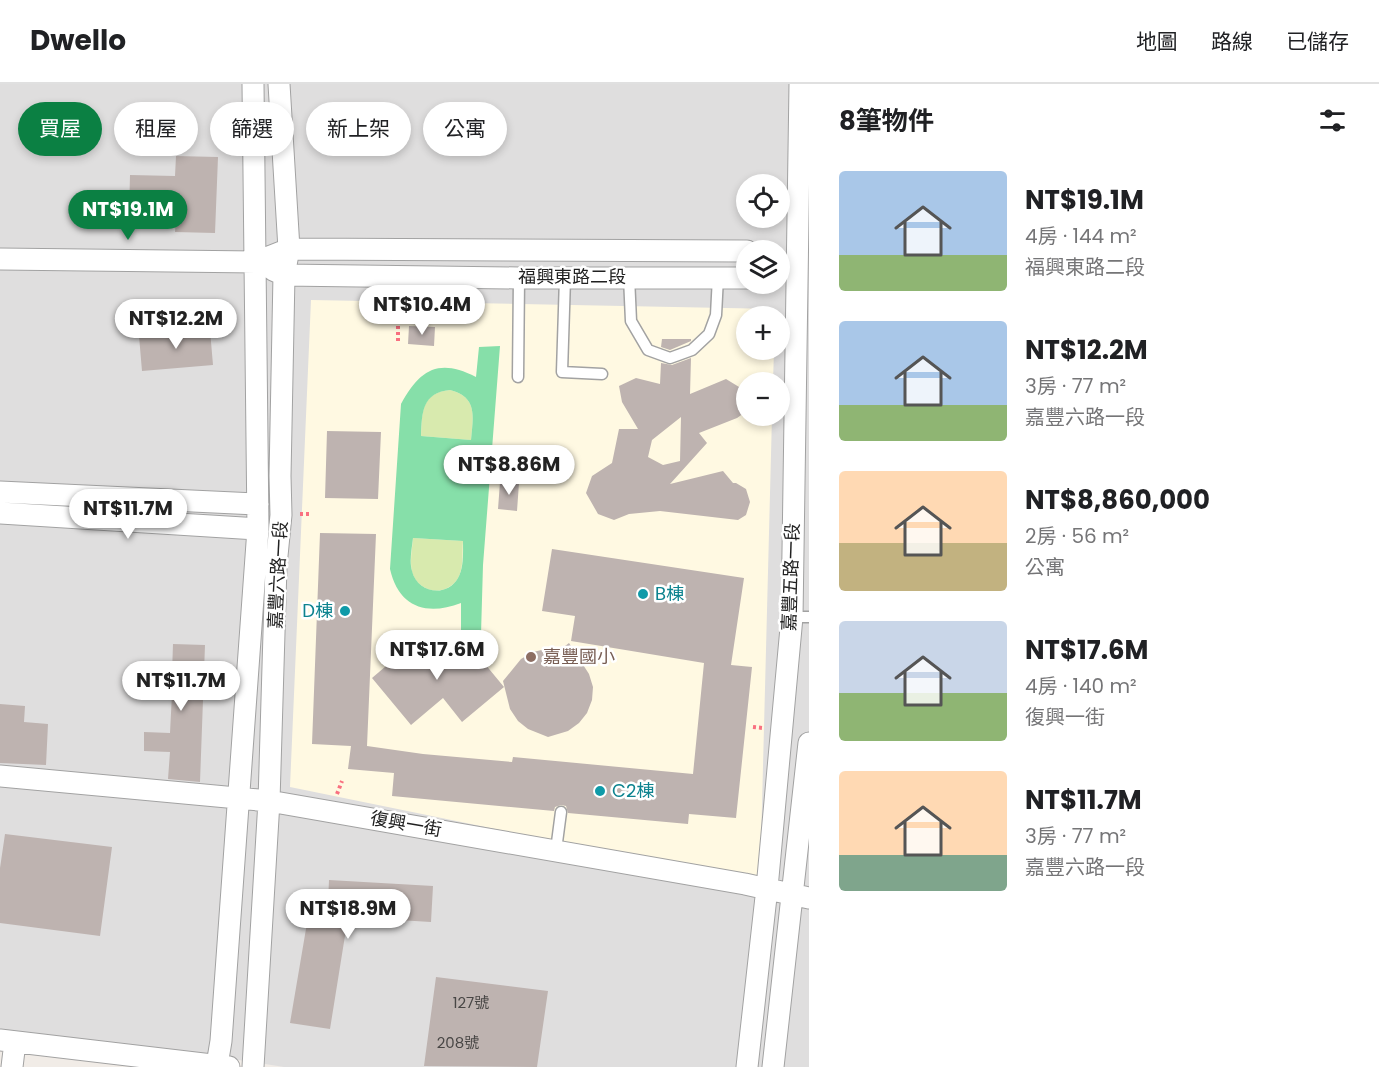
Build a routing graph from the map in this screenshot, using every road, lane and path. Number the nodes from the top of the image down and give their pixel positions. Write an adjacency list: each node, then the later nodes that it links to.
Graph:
1 (253, 84): 8 (street, 嘉豐六路一段)
2 (279, 84): 4 (street, 嘉豐六路一段)
3 (800, 84): 6 (street, 嘉豐五路一段)
4 (289, 249): 5 (street, 福興東路二段); 8 (street, 福興東路二段); 9 (street, 嘉豐六路一段)
5 (736, 251)
6 (795, 251): 15 (street, 嘉豐五路一段)
7 (0, 259): 8 (street, 福興東路二段)
8 (256, 262): 9 (street, 福興東路二段); 23 (street, 嘉豐六路一段)
9 (284, 275): 12 (street, 福興東路二段); 30 (street, 嘉豐六路一段)
10 (629, 277): 11 (street, 福興東路二段); 11 (lane); 13 (street, 福興東路二段)
11 (717, 277): 14 (street, 福興東路二段)
12 (519, 278): 13 (street, 福興東路二段); 21 (lane)
13 (565, 278): 20 (lane)
14 (736, 278)
15 (795, 278): 26 (street, 嘉豐五路一段)
16 (398, 292): 19 (path)
17 (425, 292): 18 (path)
18 (423, 327)
19 (398, 341)
20 (602, 374)
21 (518, 377)
22 (0, 492): 23 (street)
23 (258, 504): 25 (street, 嘉豐六路一段)
24 (0, 513): 25 (street)
25 (258, 529): 29 (street, 嘉豐六路一段)
26 (800, 617): 33 (street, 嘉豐五路一段)
27 (809, 743): 34 (street)
28 (0, 776): 29 (street, 復興一街)
29 (240, 798): 30 (street, 復興一街); 36 (street, 嘉豐六路一段)
30 (269, 801): 32 (street, 復興一街); 38 (street, 嘉豐六路一段)
31 (561, 812): 32 (lane)
32 (556, 850): 33 (street, 復興一街)
33 (767, 888): 34 (street, 復興一街); 39 (street, 嘉豐五路一段)
34 (800, 895): 40 (street)
35 (8, 1041): 36 (street); 37 (street)
36 (223, 1066)
37 (12, 1067)
38 (253, 1067)
39 (747, 1067)
40 (773, 1067)

